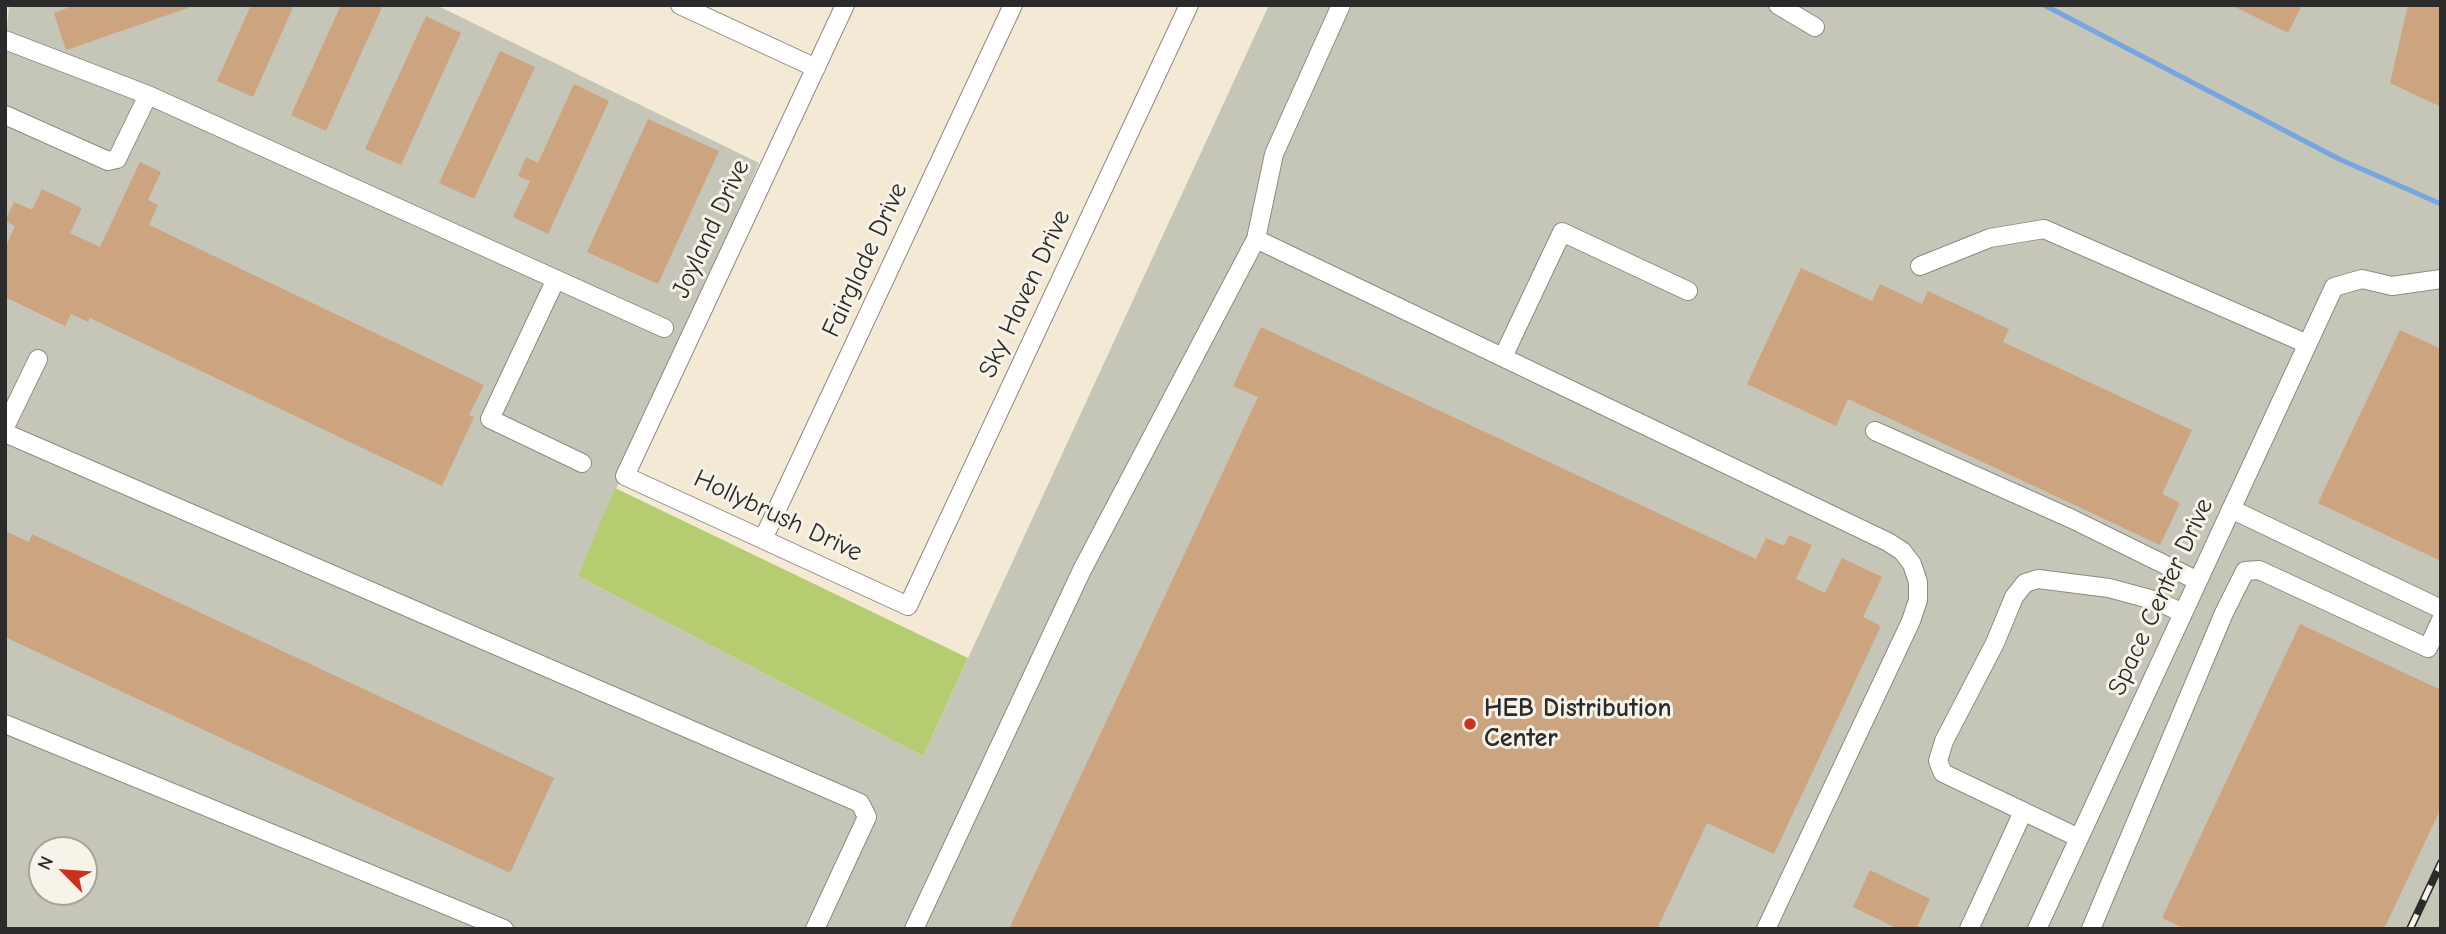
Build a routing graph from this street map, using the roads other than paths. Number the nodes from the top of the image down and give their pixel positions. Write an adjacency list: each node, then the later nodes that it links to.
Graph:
1 (680, 5): 9 (street)
2 (845, 5): 9 (street, Joyland Drive)
3 (1013, 5): 27 (street, Fairglade Drive)
4 (1189, 5): 29 (street, Sky Haven Drive)
5 (1341, 5): 12 (street)
6 (1778, 5): 7 (street)
7 (1815, 27)
8 (5, 40): 10 (street)
9 (816, 68): 25 (street, Joyland Drive)
10 (148, 95): 11 (street); 14 (street)
11 (5, 115)
12 (1256, 239): 19 (street); 38 (street)
13 (1920, 266): 18 (street)
14 (556, 279): 17 (street); 24 (street)
15 (2441, 279): 18 (street, Space Center Drive)
16 (1688, 291): 19 (street)
17 (664, 328)
18 (2305, 343): 26 (street, Space Center Drive)
19 (1503, 357): 39 (street)
20 (38, 359): 21 (street)
21 (5, 427)
22 (1875, 431): 28 (street)
23 (5, 433): 37 (street)
24 (583, 463)
25 (625, 475): 27 (street, Hollybrush Drive)
26 (2231, 509): 28 (street, Space Center Drive); 30 (street)
27 (764, 537): 29 (street, Hollybrush Drive)
28 (2198, 581): 31 (street, Space Center Drive)
29 (908, 606)
30 (2441, 609)
31 (2183, 613): 34 (street); 35 (street, Space Center Drive)
32 (2441, 620): 42 (street)
33 (5, 724): 36 (street)
34 (2023, 812): 35 (street); 40 (street)
35 (2079, 838): 41 (street, Space Center Drive)
36 (504, 929)
37 (815, 929)
38 (914, 929)
39 (1766, 929)
40 (1969, 929)
41 (2037, 929)
42 (2091, 929)

